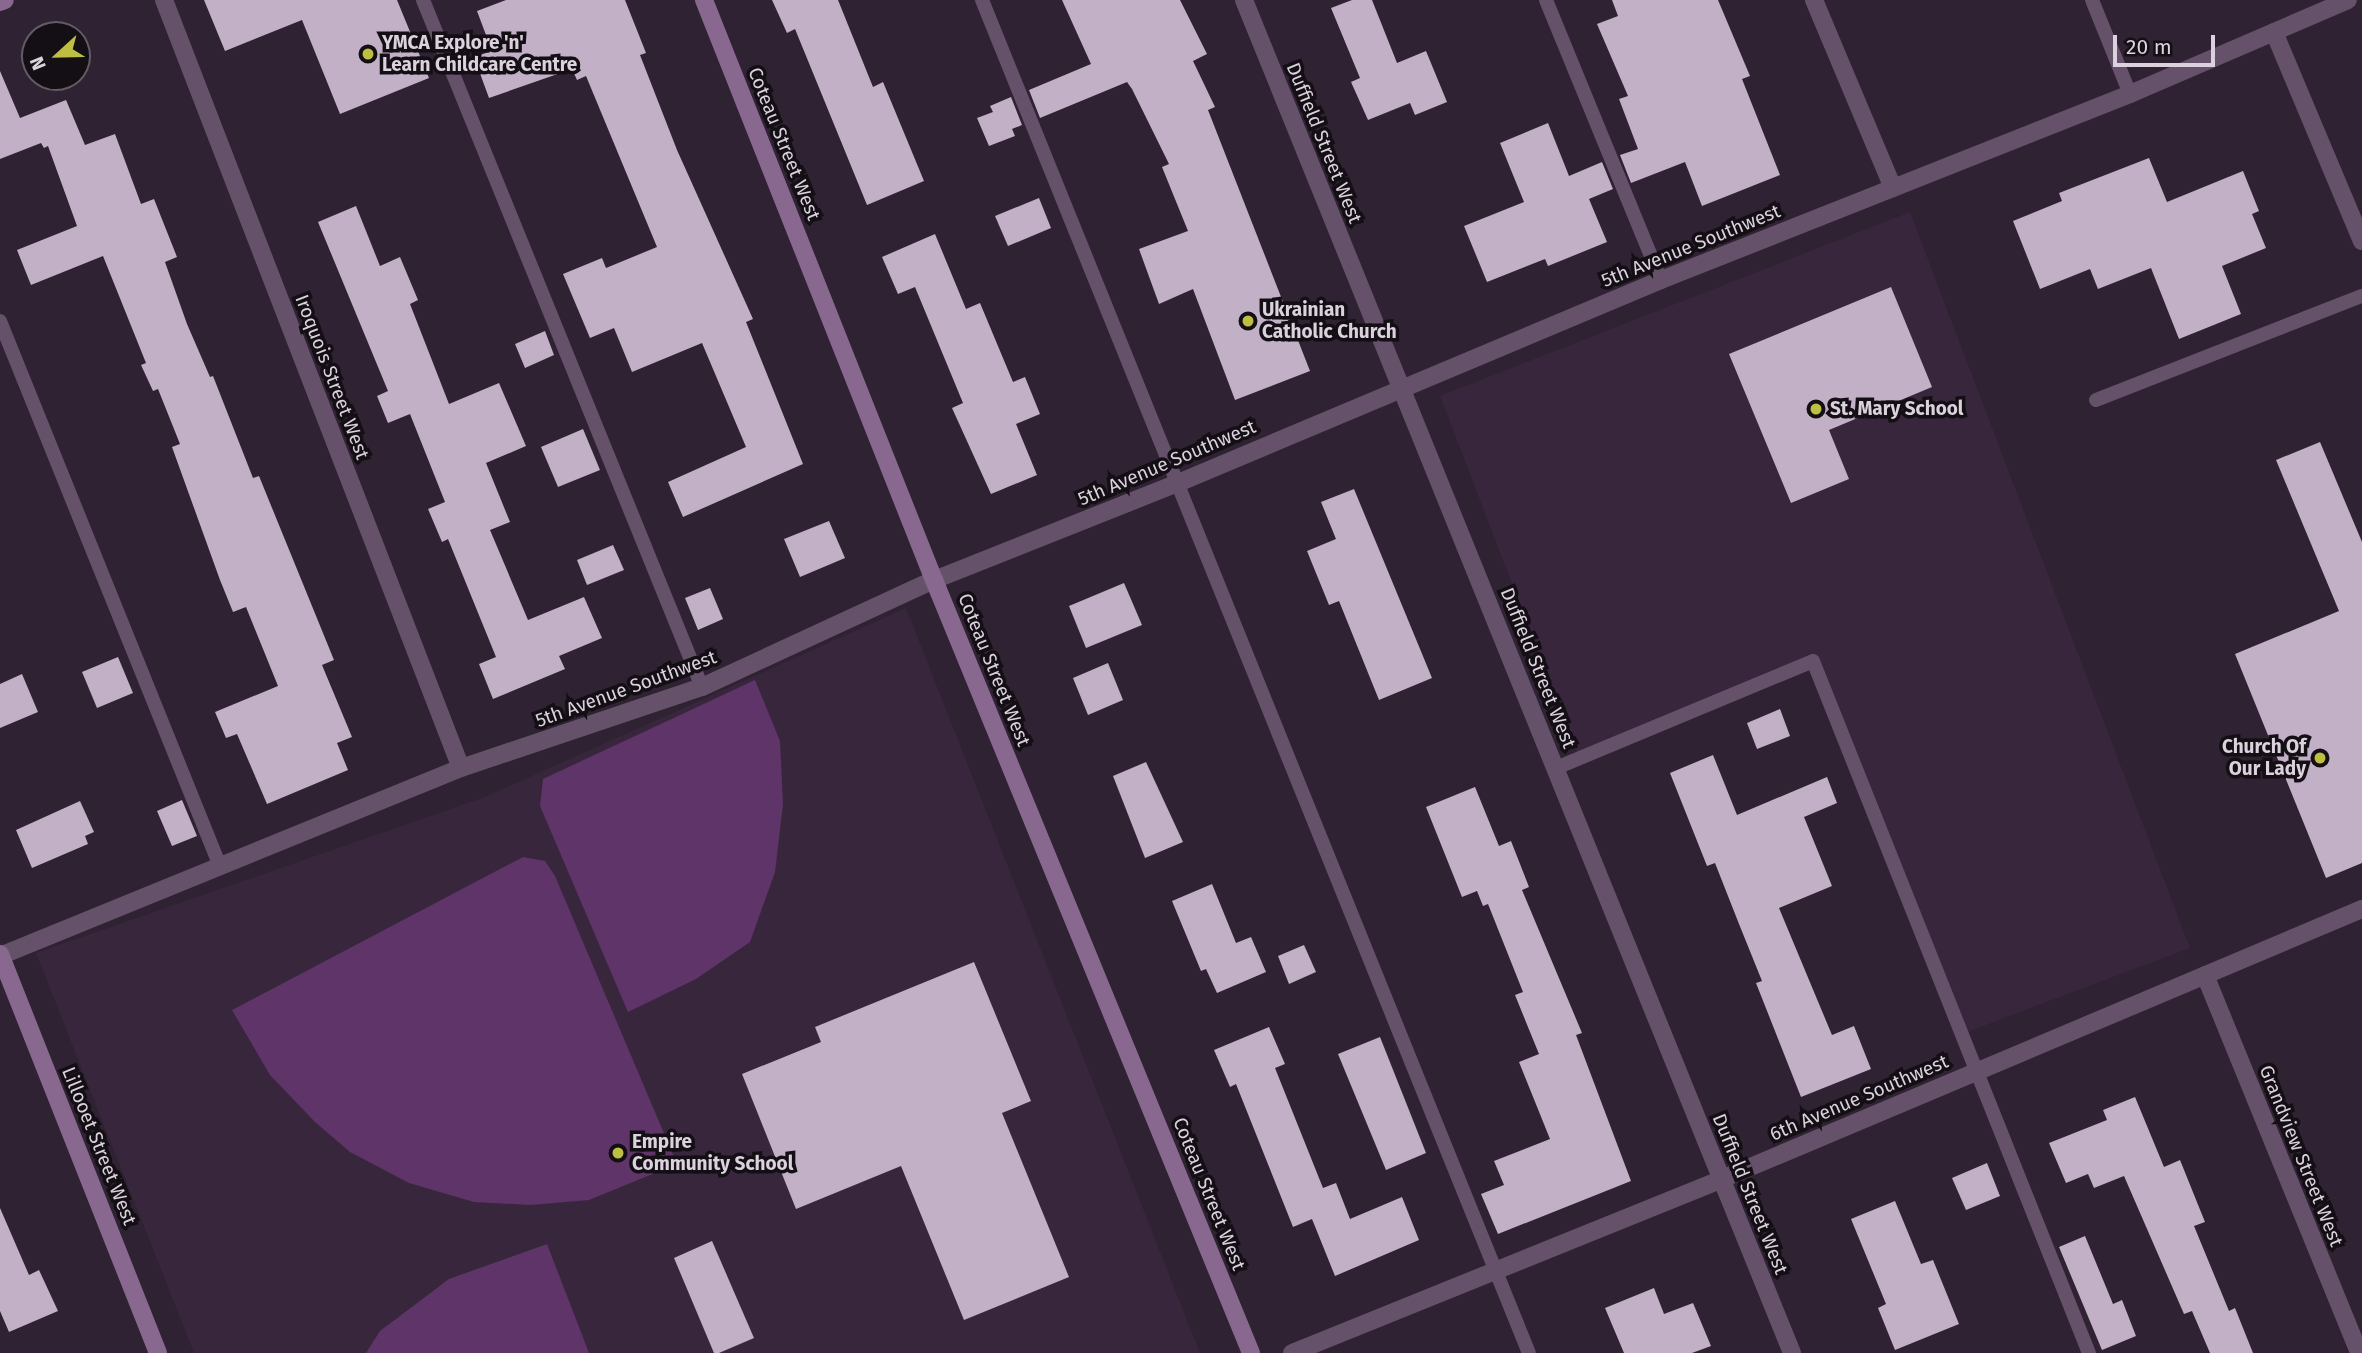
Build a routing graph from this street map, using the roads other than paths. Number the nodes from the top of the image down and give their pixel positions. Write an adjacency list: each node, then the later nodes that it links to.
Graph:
1 (5, 0): 11 (street)
2 (164, 0): 24 (street, Iroquois Street West)
3 (423, 0): 23 (lane)
4 (704, 0): 22 (street, Coteau Street West)
5 (982, 0): 21 (lane)
6 (1244, 0): 19 (street, Duffield Street West)
7 (1546, 0): 16 (lane)
8 (1814, 0): 14 (street)
9 (2092, 0): 13 (lane)
10 (2348, 0): 12 (street, 5th Avenue Southwest)
11 (0, 2)
12 (2274, 32): 13 (street, 5th Avenue Southwest); 15 (street)
13 (2130, 94): 14 (street, 5th Avenue Southwest)
14 (1893, 188): 16 (street, 5th Avenue Southwest)
15 (2362, 242)
16 (1661, 280): 19 (street, 5th Avenue Southwest)
17 (2362, 296): 20 (lane)
18 (0, 321): 26 (lane)
19 (1401, 386): 21 (street, 5th Avenue Southwest); 25 (street, Duffield Street West)
20 (2096, 400)
21 (1178, 483): 22 (street, 5th Avenue Southwest); 32 (lane)
22 (934, 580): 23 (street, 5th Avenue Southwest); 34 (street, Coteau Street West)
23 (702, 687): 24 (street, 5th Avenue Southwest)
24 (461, 768): 26 (street, 5th Avenue Southwest)
25 (1556, 768): 30 (lane); 31 (street, Duffield Street West)
26 (220, 866): 28 (street, 5th Avenue Southwest)
27 (2362, 909): 29 (street, 6th Avenue Southwest)
28 (0, 956): 33 (street, Lillooet Street West)
29 (2205, 975): 30 (street, 6th Avenue Southwest); 39 (street, Grandview Street West)
30 (1977, 1071): 31 (street, 6th Avenue Southwest); 38 (lane)
31 (1721, 1179): 32 (street, 6th Avenue Southwest); 37 (street, Duffield Street West)
32 (1496, 1270): 35 (street, 6th Avenue Southwest); 36 (lane)
33 (158, 1353)
34 (1251, 1353)
35 (1292, 1353)
36 (1529, 1353)
37 (1791, 1353)
38 (2089, 1353)
39 (2359, 1353)

